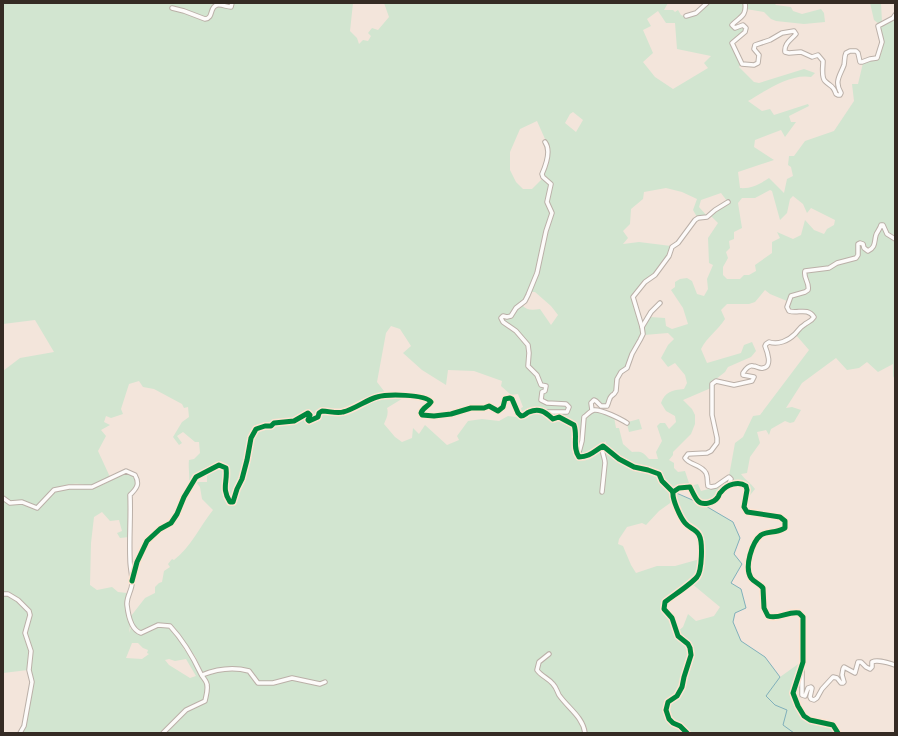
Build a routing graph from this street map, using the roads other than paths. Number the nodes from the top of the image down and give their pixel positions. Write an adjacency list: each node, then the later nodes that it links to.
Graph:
1 (232, 3): 4 (street)
2 (707, 3): 6 (street)
3 (745, 3): 5 (street)
4 (172, 8)
5 (895, 15)
6 (686, 16)
7 (545, 142): 13 (street)
8 (728, 202): 11 (street)
9 (895, 238): 17 (street)
10 (660, 303): 11 (street)
11 (642, 327): 12 (street)
12 (592, 410): 14 (street); 16 (street)
13 (546, 412): 16 (street); 21 (street)
14 (627, 423)
15 (602, 446): 16 (street); 18 (street); 19 (street)
16 (578, 456)
17 (728, 486): 19 (street); 24 (street)
18 (602, 492)
19 (672, 492): 31 (street)
20 (3, 498): 21 (street)
21 (132, 581): 26 (street)
22 (3, 594): 28 (street)
23 (549, 654): 30 (street)
24 (803, 662): 25 (street); 32 (street)
25 (895, 665)
26 (202, 675): 27 (street); 29 (street)
27 (325, 682)
28 (20, 733)
29 (163, 733)
30 (585, 733)
31 (687, 733)
32 (838, 733)

